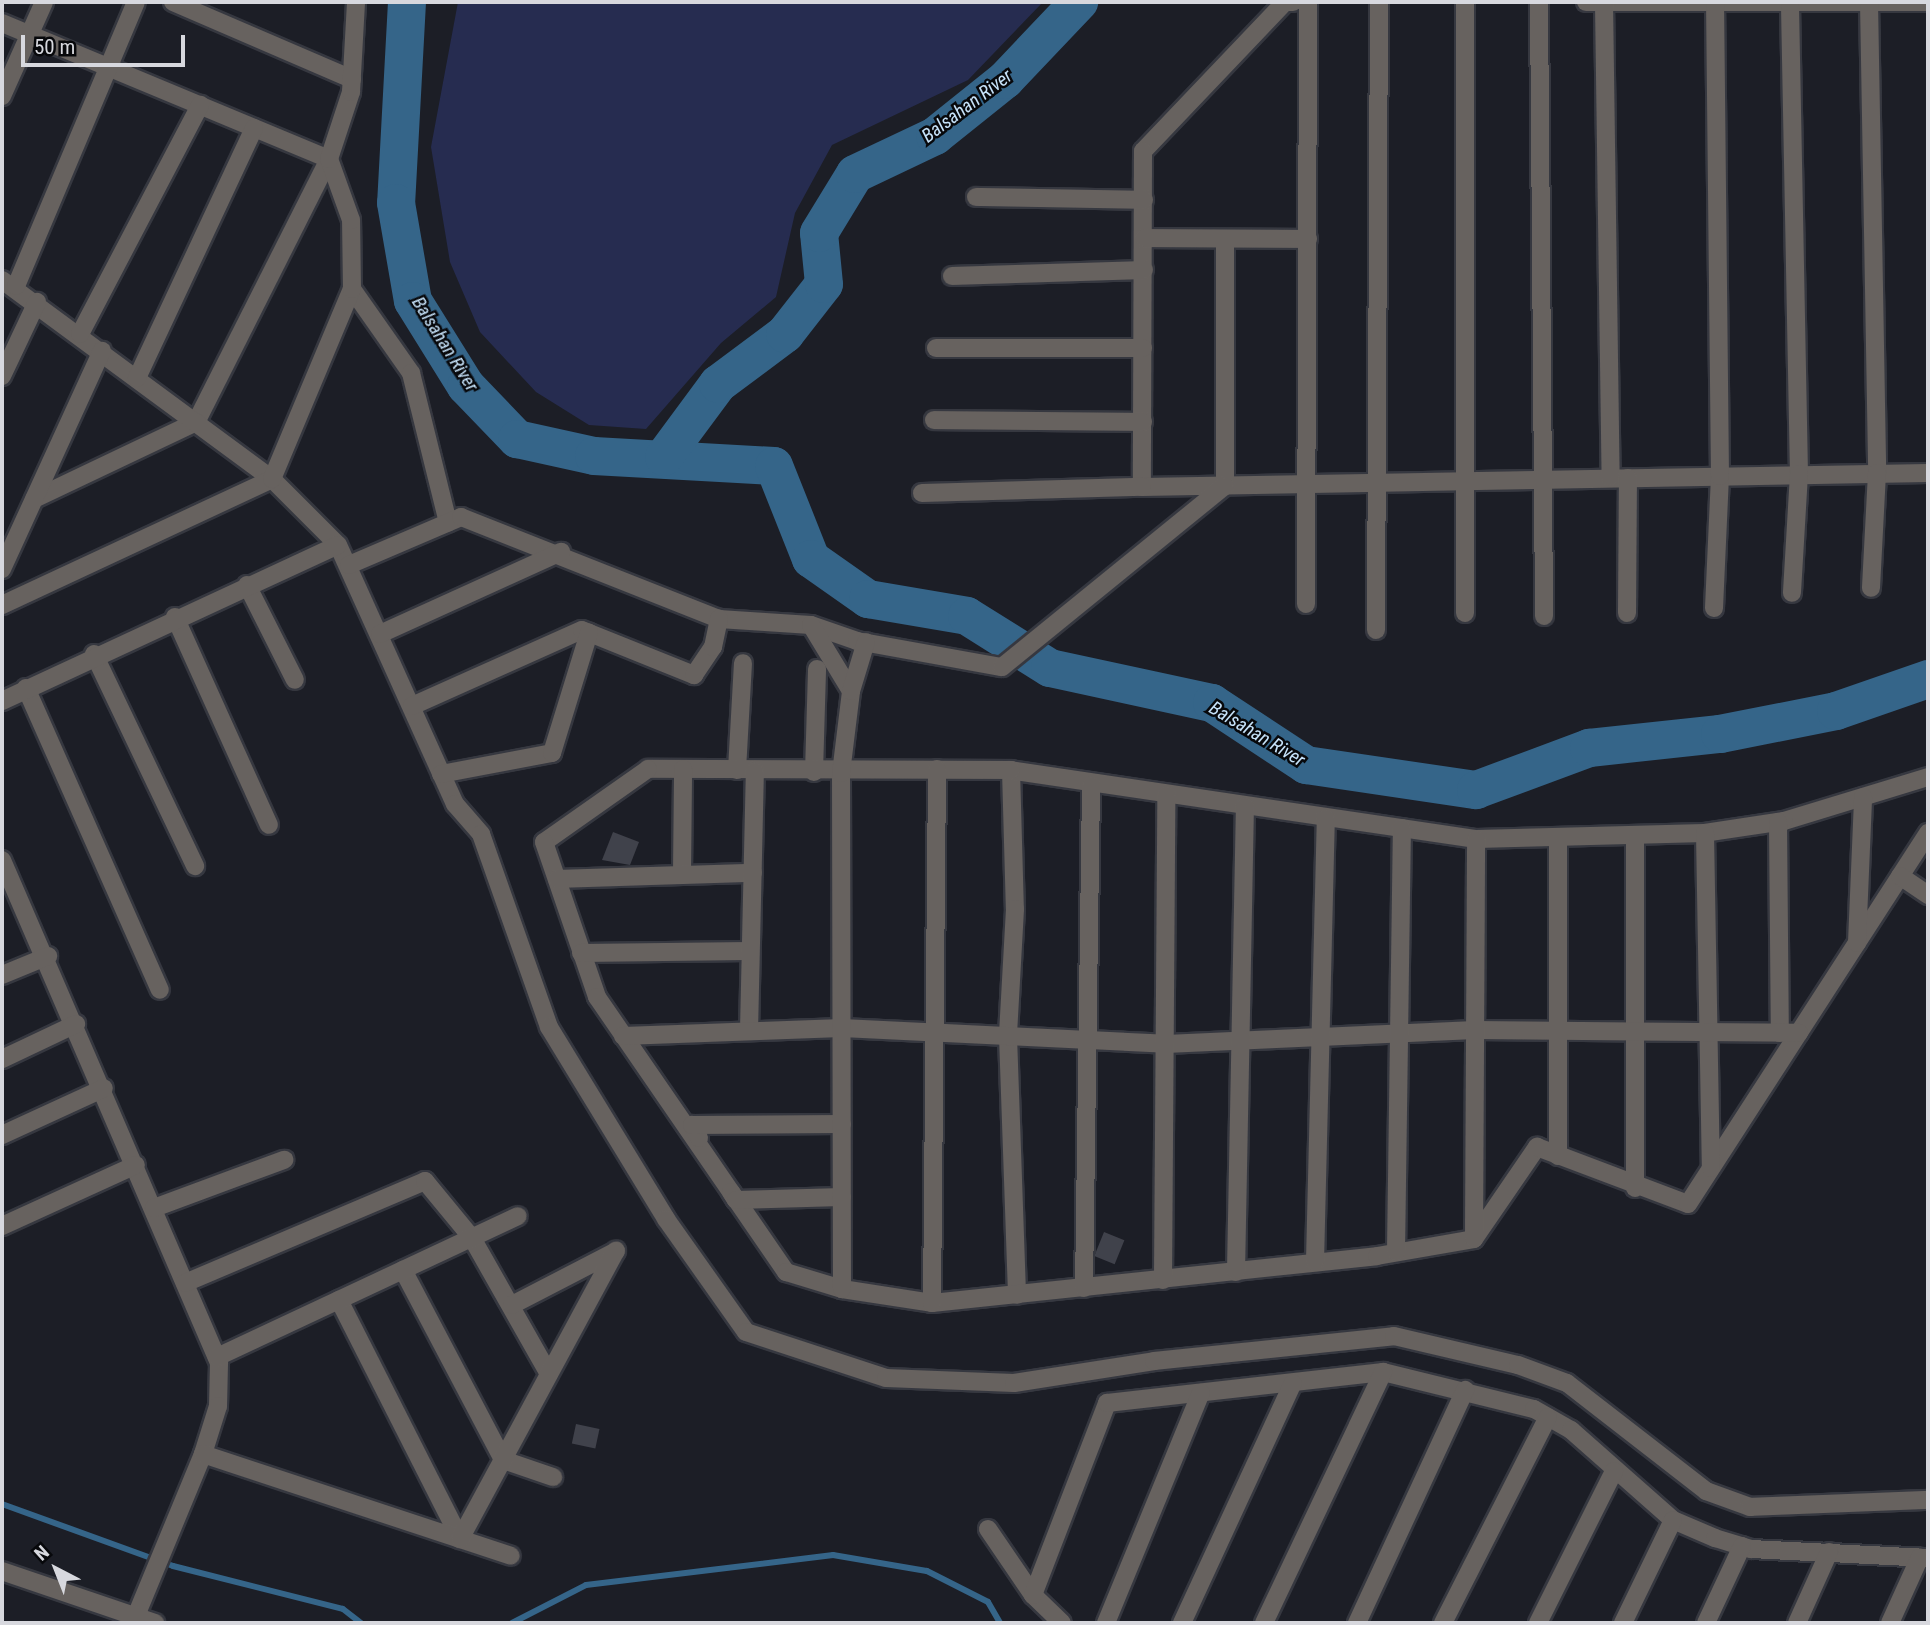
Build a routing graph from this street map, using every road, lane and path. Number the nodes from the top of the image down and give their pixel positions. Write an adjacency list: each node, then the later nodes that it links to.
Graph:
1 (44, 2): 17 (street)
2 (136, 2): 18 (street)
3 (173, 2): 19 (street)
4 (1293, 2): 25 (street)
5 (1308, 2): 28 (street)
6 (1379, 2): 52 (street)
7 (1465, 2): 50 (street)
8 (1539, 2): 49 (street)
9 (1586, 2): 10 (street)
10 (1604, 2): 11 (street); 47 (street)
11 (1715, 2): 15 (street); 46 (street)
12 (1869, 2): 13 (street); 15 (street); 43 (street)
13 (1928, 2)
14 (353, 3): 19 (street)
15 (1790, 6): 45 (street)
16 (2, 23): 17 (street)
17 (30, 35): 18 (street); 20 (street)
18 (110, 67): 21 (street); 31 (street)
19 (352, 79): 23 (street)
20 (2, 96)
21 (200, 105): 22 (street); 34 (street)
22 (254, 128): 23 (street); 39 (street)
23 (329, 159): 32 (street); 41 (street)
24 (976, 197): 25 (street)
25 (1144, 200): 26 (street)
26 (1144, 238): 27 (street); 29 (street)
27 (1225, 239): 28 (street); 53 (street)
28 (1308, 239): 51 (street)
29 (1144, 270): 30 (street); 36 (street)
30 (952, 276)
31 (9, 283): 33 (street)
32 (352, 289): 48 (street); 57 (street)
33 (37, 302): 34 (street); 38 (street)
34 (80, 334): 37 (street)
35 (936, 348): 36 (street)
36 (1143, 348): 42 (street)
37 (102, 351): 39 (street); 56 (street)
38 (2, 376)
39 (137, 377): 41 (street)
40 (934, 421): 42 (street)
41 (196, 422): 48 (street); 56 (street)
42 (1143, 422): 54 (street)
43 (1877, 473): 44 (street); 45 (street); 63 (street)
44 (1928, 473)
45 (1799, 474): 46 (street); 64 (street)
46 (1720, 476): 47 (street); 67 (street)
47 (1619, 477): 49 (street); 69 (street)
48 (272, 479): 58 (street); 66 (street)
49 (1543, 479): 50 (street); 70 (street)
50 (1463, 480): 52 (street); 68 (street)
51 (1308, 484): 52 (street); 53 (street); 65 (street)
52 (1378, 484): 74 (street)
53 (1225, 486): 54 (street); 77 (street)
54 (1142, 487): 55 (street)
55 (922, 494)
56 (34, 499): 61 (street)
57 (448, 523): 59 (street); 60 (street)
58 (338, 545): 60 (street); 62 (street)
59 (561, 552): 72 (street); 76 (street)
60 (349, 565): 76 (street)
61 (2, 569)
62 (247, 585): 71 (street); 81 (street)
63 (1871, 588)
64 (1792, 593)
65 (1306, 604)
66 (2, 605)
67 (1714, 608)
68 (1465, 613)
69 (1628, 613)
70 (1544, 616)
71 (175, 617): 78 (street); 100 (street)
72 (719, 619): 73 (street); 75 (street)
73 (811, 625): 77 (street); 83 (street)
74 (1376, 630)
75 (589, 633): 85 (street); 92 (street)
76 (380, 634): 85 (street)
77 (866, 642): 83 (street)
78 (94, 654): 82 (street); 108 (street)
79 (743, 663): 88 (street)
80 (817, 669): 90 (street)
81 (295, 680)
82 (26, 688): 84 (street); 120 (street)
83 (850, 691): 91 (street)
84 (2, 701)
85 (412, 706): 92 (street)
86 (683, 769): 88 (street); 109 (street); 112 (street)
87 (937, 769): 89 (street); 91 (street); 128 (street)
88 (746, 770): 90 (street); 110 (street)
89 (1011, 770): 94 (street); 133 (street)
90 (814, 772): 91 (street)
91 (841, 773): 122 (street)
92 (441, 774): 177 (street)
93 (1928, 777): 96 (street)
94 (1091, 785): 95 (street); 135 (street)
95 (1166, 795): 97 (street); 137 (street)
96 (1863, 797): 99 (street); 115 (street)
97 (1245, 806): 98 (street); 136 (street)
98 (1326, 818): 101 (street); 134 (street)
99 (1778, 822): 102 (street); 129 (street)
100 (270, 825)
101 (1402, 828): 105 (street); 131 (street)
102 (1705, 833): 104 (street); 126 (street)
103 (1928, 833): 111 (street)
104 (1635, 837): 106 (street); 124 (street)
105 (1476, 839): 106 (street); 125 (street)
106 (1558, 839): 123 (street)
107 (2, 860): 113 (street)
108 (195, 866)
109 (681, 873): 110 (street); 112 (street)
110 (753, 873): 116 (street)
111 (1900, 876): 114 (street); 115 (street)
112 (557, 879): 117 (street)
113 (7, 887): 118 (street)
114 (1928, 895)
115 (1857, 943): 130 (street)
116 (749, 951): 117 (street); 127 (street)
117 (581, 953): 132 (street)
118 (48, 956): 119 (street); 121 (street)
119 (2, 975)
120 (160, 990)
121 (76, 1024): 138 (street); 139 (street)
122 (842, 1028): 127 (street); 128 (street); 140 (street)
123 (1558, 1029): 124 (street); 125 (street); 142 (street)
124 (1637, 1029): 126 (street); 146 (street)
125 (1475, 1030): 131 (street); 153 (street)
126 (1710, 1030): 129 (street); 145 (street)
127 (749, 1031): 132 (street)
128 (935, 1032): 133 (street); 164 (street)
129 (1780, 1033): 130 (street)
130 (1799, 1033): 145 (street)
131 (1402, 1034): 134 (street); 154 (street)
132 (623, 1036): 148 (street)
133 (1008, 1036): 135 (street); 162 (street)
134 (1324, 1037): 136 (street); 155 (street)
135 (1087, 1040): 137 (street); 160 (street)
136 (1243, 1041): 137 (street); 157 (street)
137 (1166, 1044): 158 (street)
138 (2, 1059)
139 (103, 1088): 141 (street); 144 (street)
140 (842, 1124): 147 (street); 148 (street)
141 (2, 1135)
142 (1558, 1156): 146 (street); 153 (street)
143 (284, 1160): 149 (street)
144 (136, 1165): 149 (street); 151 (street)
145 (1711, 1168): 146 (street)
146 (1635, 1188)
147 (842, 1198): 148 (street); 161 (street)
148 (736, 1200): 161 (street)
149 (154, 1208): 159 (street)
150 (518, 1216): 152 (street)
151 (2, 1226)
152 (471, 1238): 156 (street); 159 (street); 165 (street)
153 (1474, 1239): 154 (street)
154 (1396, 1252): 155 (street)
155 (1315, 1262): 157 (street)
156 (403, 1270): 163 (street); 174 (street)
157 (1236, 1272): 158 (street)
158 (1163, 1280): 160 (street)
159 (185, 1283): 166 (street)
160 (1084, 1288): 162 (street)
161 (842, 1289): 164 (street)
162 (1017, 1294): 164 (street)
163 (339, 1300): 166 (street); 180 (street)
164 (932, 1303)
165 (512, 1305): 168 (street); 168 (street)
166 (217, 1357): 173 (street)
167 (1383, 1372): 169 (street); 170 (street); 192 (street)
168 (549, 1374): 174 (street)
169 (1293, 1383): 171 (street); 191 (street)
170 (1465, 1390): 172 (street); 193 (street)
171 (1201, 1393): 186 (street); 190 (street)
172 (1548, 1417): 175 (street); 194 (street)
173 (203, 1454): 180 (street); 187 (street)
174 (503, 1460): 176 (street); 180 (street)
175 (1614, 1471): 178 (street); 195 (street)
176 (553, 1476)
177 (1928, 1500)
178 (1673, 1520): 181 (street); 196 (street)
179 (988, 1530): 186 (street)
180 (460, 1539): 183 (street)
181 (1741, 1546): 182 (street); 197 (street)
182 (1829, 1552): 184 (street); 198 (street)
183 (511, 1556)
184 (1924, 1557): 199 (street)
185 (2, 1571): 187 (street)
186 (1033, 1595): 189 (street)
187 (135, 1620): 188 (street)
188 (155, 1623)
189 (1062, 1623)
190 (1106, 1623)
191 (1182, 1623)
192 (1264, 1623)
193 (1357, 1623)
194 (1443, 1623)
195 (1538, 1623)
196 (1623, 1623)
197 (1706, 1623)
198 (1797, 1623)
199 (1890, 1623)

